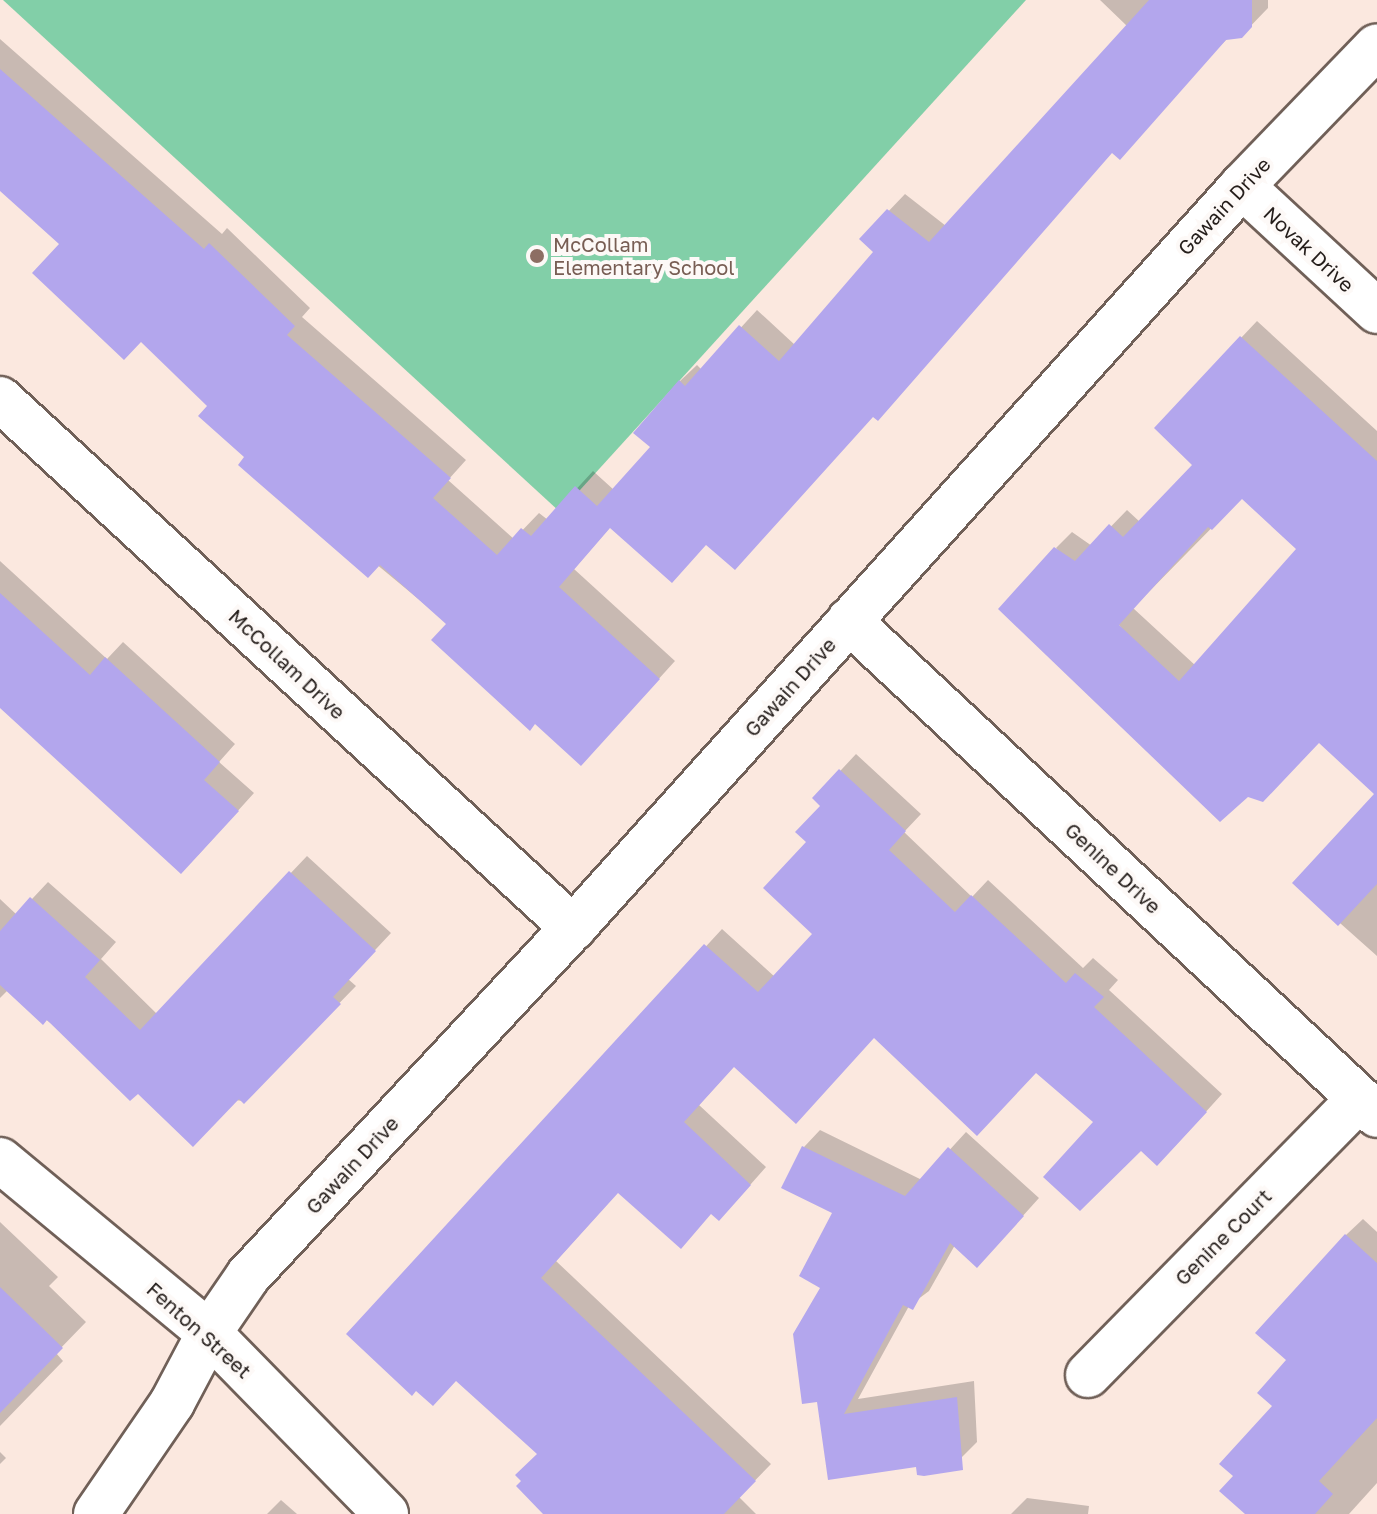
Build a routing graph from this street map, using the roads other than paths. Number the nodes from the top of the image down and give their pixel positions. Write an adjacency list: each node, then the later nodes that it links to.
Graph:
1 (1377, 46): 2 (street, Gawain Drive)
2 (1242, 186): 3 (street, Novak Drive); 5 (street, Gawain Drive)
3 (1377, 311)
4 (0, 399): 6 (street, McCollam Drive)
5 (849, 621): 6 (street, Gawain Drive); 7 (street, Genine Drive)
6 (573, 928): 9 (street, Gawain Drive)
7 (1368, 1107): 10 (street, Genine Court)
8 (0, 1160): 9 (street, Fenton Street)
9 (209, 1333): 11 (street, Gawain Drive); 12 (street, Fenton Street)
10 (1088, 1375)
11 (96, 1514)
12 (386, 1514)

